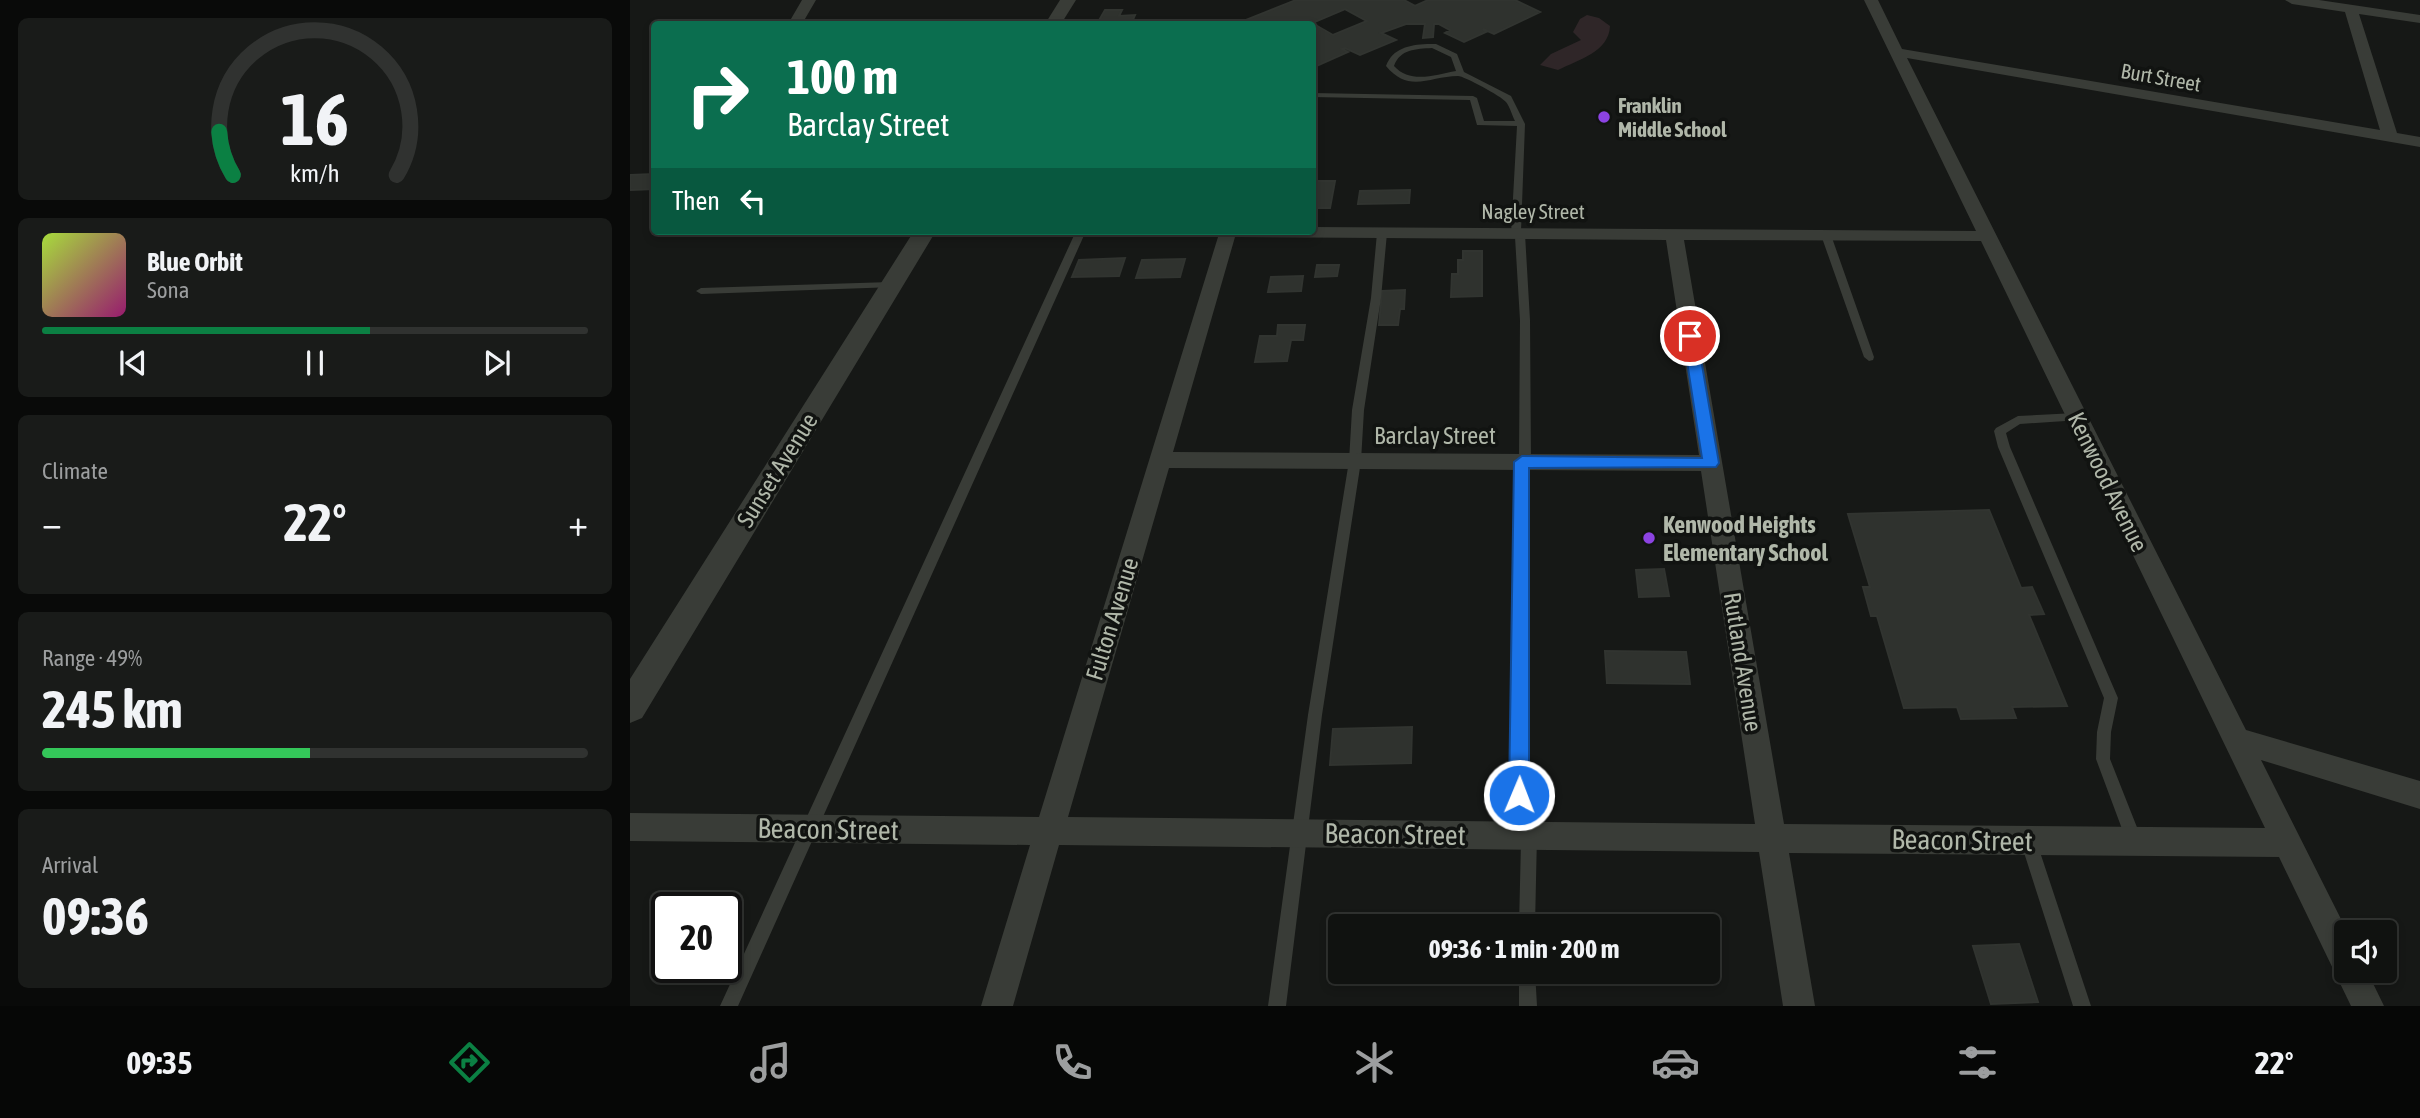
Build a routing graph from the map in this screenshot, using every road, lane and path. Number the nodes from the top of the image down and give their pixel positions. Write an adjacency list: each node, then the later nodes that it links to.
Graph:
1 (809, 0): 7 (street)
2 (1068, 0): 8 (street)
3 (1871, 0): 9 (street, Kenwood Avenue)
4 (2292, 0): 5 (street)
5 (2351, 9): 6 (street); 14 (street)
6 (2420, 19)
7 (797, 21)
8 (1055, 21)
9 (1896, 52): 14 (street, Burt Street); 24 (street, Kenwood Avenue)
10 (1461, 73): 10 (lane); 13 (lane)
11 (1316, 95): 12 (lane)
12 (1480, 123): 13 (lane)
13 (1521, 124): 18 (lane)
14 (2390, 137): 15 (street, Burt Street)
15 (2420, 142)
16 (1316, 233): 17 (street, Nagley Street)
17 (1382, 233): 18 (street, Nagley Street); 30 (lane)
18 (1518, 234): 19 (street, Nagley Street); 31 (lane)
19 (1674, 234): 23 (street, Nagley Street); 32 (street, Rutland Avenue)
20 (922, 235): 25 (street, Sunset Avenue)
21 (1078, 235): 37 (lane)
22 (1224, 235): 29 (street, Fulton Avenue)
23 (1826, 235): 24 (street, Nagley Street); 27 (lane)
24 (1987, 236): 28 (street, Kenwood Avenue)
25 (891, 285): 26 (lane); 33 (street, Sunset Avenue)
26 (701, 291)
27 (1870, 357)
28 (2076, 416): 34 (street, Kenwood Avenue); 43 (lane)
29 (1159, 460): 30 (street, Barclay Street); 38 (street, Fulton Avenue)
30 (1354, 461): 31 (street, Barclay Street); 39 (lane)
31 (1523, 462): 32 (street, Barclay Street); 40 (lane)
32 (1711, 463): 41 (street, Rutland Avenue)
33 (630, 708)
34 (2236, 740): 35 (street); 44 (street, Kenwood Avenue)
35 (2420, 795)
36 (630, 827): 37 (street, Beacon Street)
37 (810, 829): 38 (street, Beacon Street); 49 (lane)
38 (1049, 831): 39 (street, Beacon Street); 50 (street, Fulton Avenue)
39 (1298, 833): 40 (street, Beacon Street); 51 (lane)
40 (1523, 835): 41 (street, Beacon Street); 45 (lane)
41 (1772, 838): 42 (street, Beacon Street); 53 (street, Rutland Avenue)
42 (2028, 840): 43 (street, Beacon Street); 54 (lane)
43 (2134, 842): 44 (street, Beacon Street)
44 (2287, 843): 46 (street, Kenwood Avenue)
45 (1526, 914)
46 (2334, 938)
47 (2356, 983): 55 (street)
48 (1527, 984): 52 (lane)
49 (729, 1006)
50 (997, 1006)
51 (1277, 1006)
52 (1528, 1006)
53 (1799, 1006)
54 (2082, 1006)
55 (2368, 1006)

